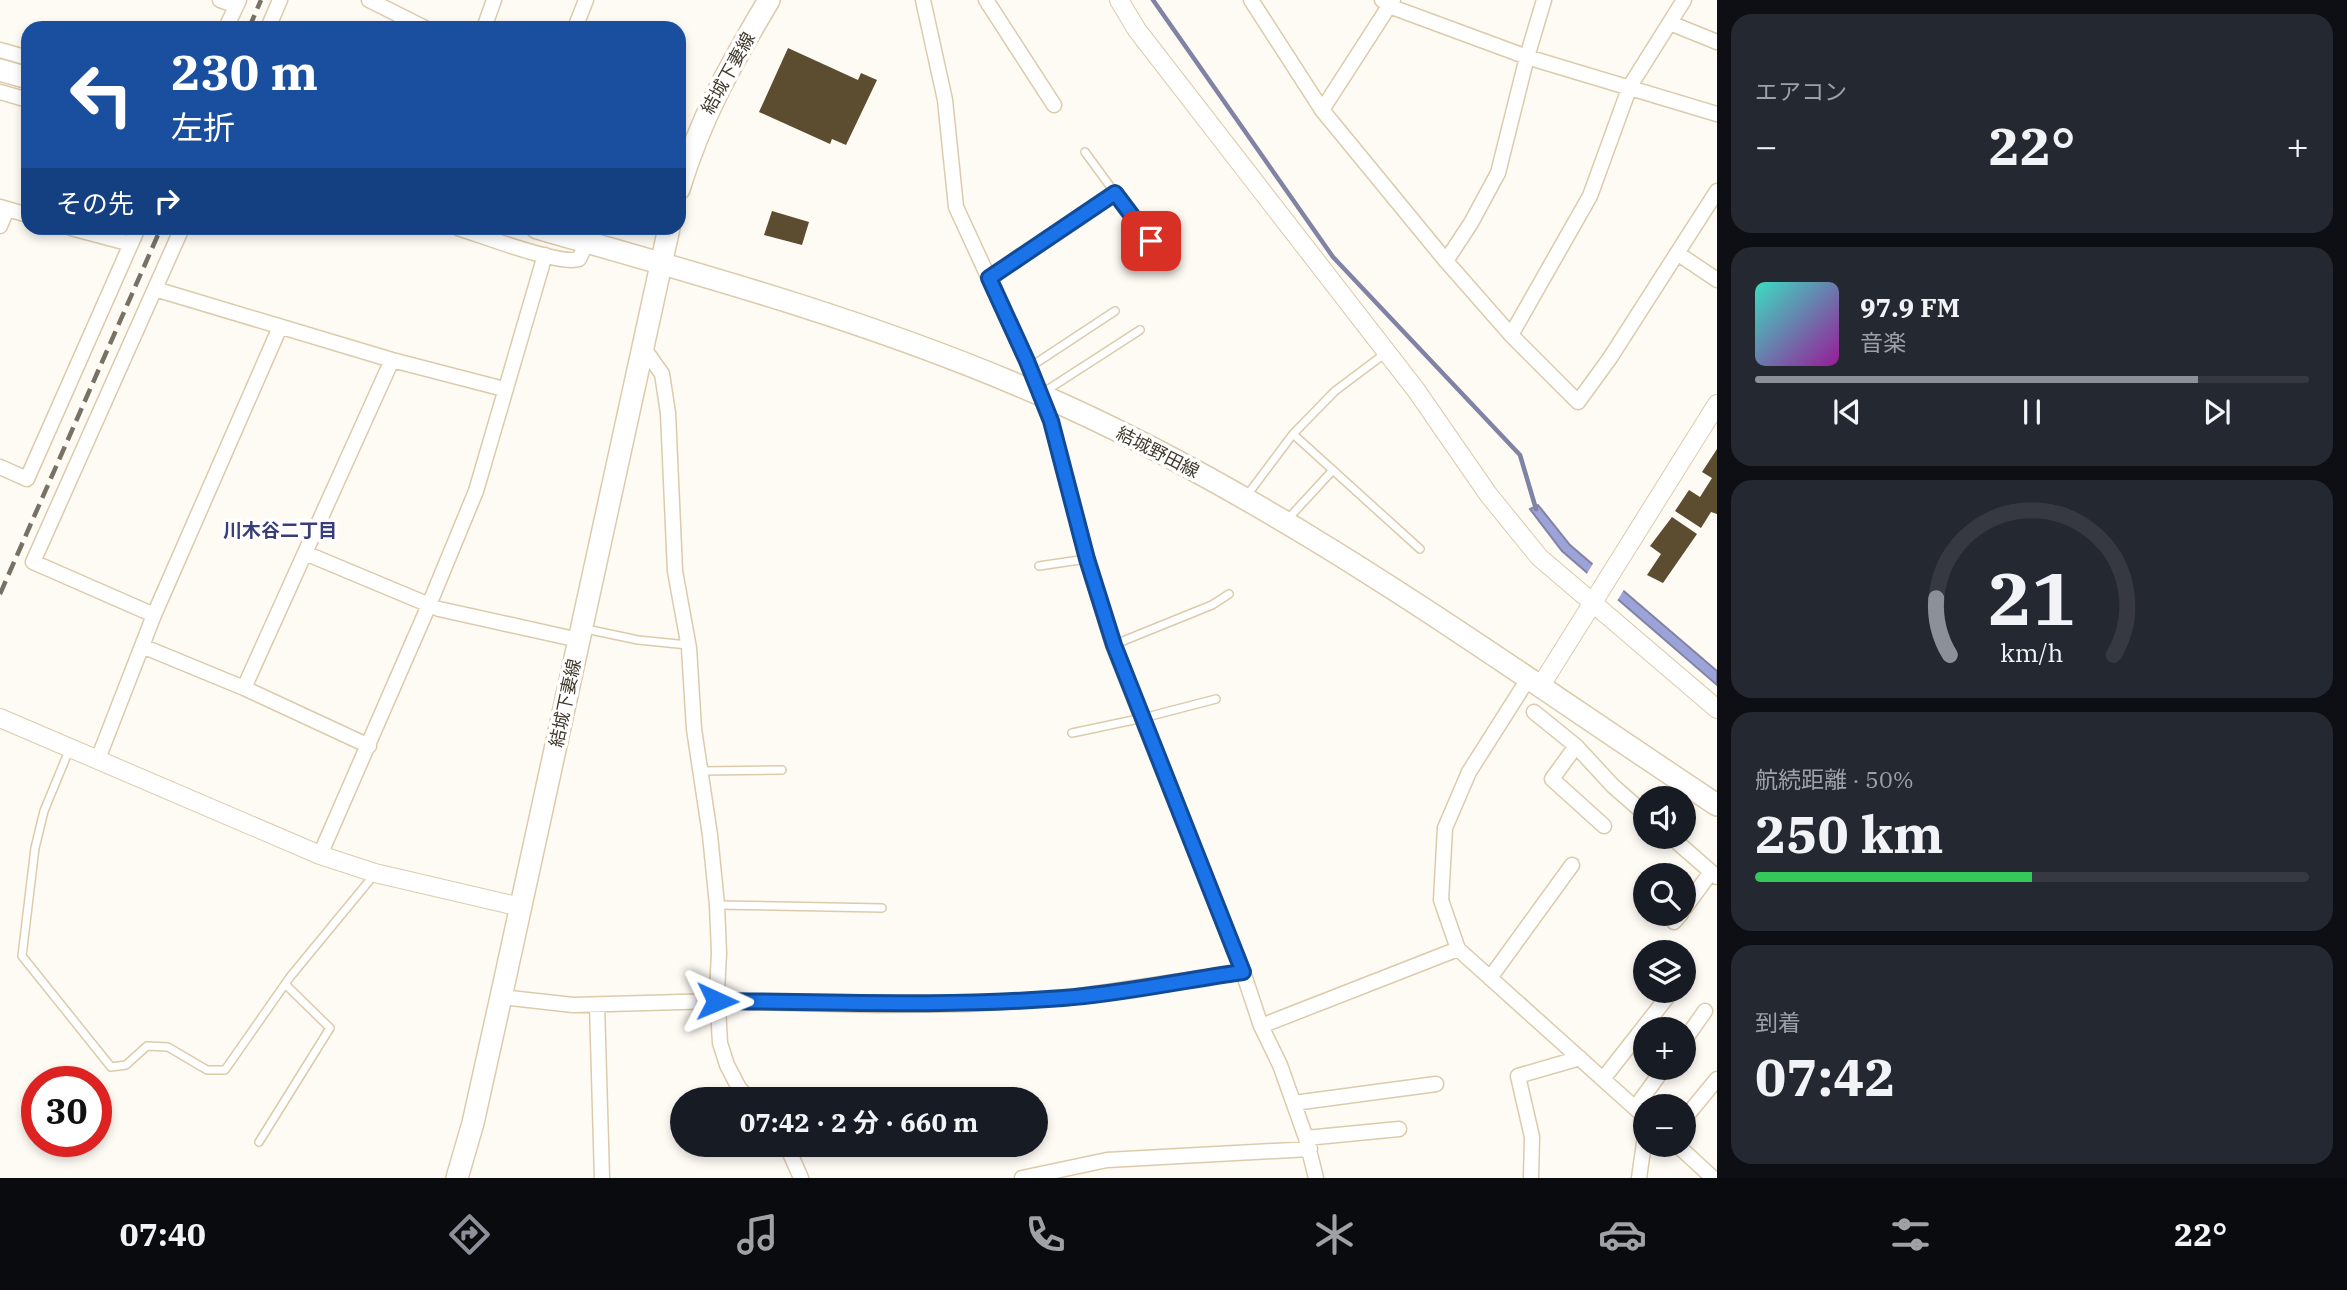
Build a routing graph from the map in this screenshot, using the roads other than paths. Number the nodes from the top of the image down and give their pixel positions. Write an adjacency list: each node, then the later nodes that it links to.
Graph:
1 (220, 0): 14 (street)
2 (280, 0): 17 (street)
3 (369, 0): 15 (street)
4 (494, 0): 19 (street)
5 (586, 0): 20 (street)
6 (769, 0): 35 (main road, 結城下妻線)
7 (923, 0): 53 (street)
8 (986, 0): 31 (street)
9 (1119, 0): 61 (street)
10 (1251, 0): 32 (street)
11 (1544, 0): 25 (street)
12 (1684, 0): 21 (street)
13 (1388, 2): 25 (street); 32 (street)
14 (237, 3): 16 (street)
15 (386, 3): 18 (street)
16 (229, 21)
17 (271, 21)
18 (414, 21)
19 (486, 21)
20 (578, 21)
21 (1670, 23): 22 (street); 28 (street)
22 (1717, 42)
23 (0, 50): 24 (street)
24 (21, 56)
25 (1527, 57): 28 (street); 51 (street)
26 (0, 70): 27 (main road)
27 (21, 76)
28 (1630, 86): 33 (street); 59 (street)
29 (0, 92): 30 (street)
30 (21, 98)
31 (1054, 105)
32 (1322, 110): 51 (street)
33 (1717, 114)
34 (1086, 152): 37 (lane)
35 (686, 168)
36 (1717, 191): 49 (street)
37 (1115, 193): 47 (lane); 53 (lane)
38 (4, 208): 39 (street); 40 (street)
39 (21, 213)
40 (0, 226)
41 (97, 235): 48 (street)
42 (135, 235): 48 (street)
43 (179, 235): 55 (street)
44 (481, 235): 50 (street)
45 (668, 235): 52 (main road, 結城下妻線)
46 (580, 236): 50 (street); 52 (main road, 結城野田線)
47 (1151, 241)
48 (131, 244): 68 (street)
49 (1677, 253): 54 (street); 59 (street)
50 (545, 255): 64 (street)
51 (1446, 261): 59 (street)
52 (661, 264): 60 (main road, 結城下妻線); 65 (main road, 結城野田線)
53 (989, 278): 63 (street)
54 (1717, 280)
55 (155, 289): 57 (street); 79 (street)
56 (1115, 310): 63 (lane)
57 (280, 327): 62 (street); 79 (street)
58 (1140, 330): 65 (lane)
59 (1511, 335)
60 (643, 347): 80 (main road, 結城下妻線); 81 (street)
61 (1387, 352): 67 (lane); 77 (street)
62 (392, 360): 64 (street); 73 (street)
63 (1030, 367): 65 (street)
64 (504, 389): 78 (street)
65 (1041, 395): 70 (main road, 結城野田線); 74 (street)
66 (1717, 404): 77 (street)
67 (1293, 433): 69 (lane); 70 (lane)
68 (0, 467)
69 (1333, 470): 71 (lane); 72 (lane)
70 (1244, 498): 71 (main road, 結城野田線)
71 (1286, 521): 84 (main road, 結城野田線)
72 (1420, 549)
73 (305, 553): 78 (street); 85 (street)
74 (1087, 559): 75 (lane); 82 (street)
75 (1039, 566)
76 (1229, 594): 82 (lane)
77 (1592, 604): 84 (street); 87 (street)
78 (429, 605): 80 (street); 94 (street)
79 (154, 615): 83 (street)
80 (580, 634): 81 (lane); 108 (main road, 結城下妻線)
81 (688, 645): 97 (street)
82 (1114, 645): 90 (street)
83 (142, 646): 85 (street); 95 (street)
84 (1534, 683): 99 (main road, 結城野田線); 110 (street)
85 (244, 688): 94 (street)
86 (1216, 699): 90 (lane)
87 (1717, 709)
88 (1534, 712): 92 (street)
89 (0, 718): 93 (street)
90 (1143, 718): 91 (lane); 111 (street)
91 (1072, 733)
92 (1576, 746): 98 (street); 100 (street)
93 (70, 747): 95 (street); 113 (lane)
94 (369, 747): 102 (street)
95 (98, 759): 102 (street)
96 (782, 770): 97 (lane)
97 (701, 771): 107 (street)
98 (1633, 804)
99 (1717, 805)
100 (1604, 827)
101 (1685, 849): 105 (street)
102 (320, 855): 104 (street)
103 (1572, 865): 112 (street)
104 (375, 873): 108 (street); 113 (lane)
105 (1714, 875): 106 (street)
106 (1696, 896)
107 (717, 905): 109 (lane); 115 (street)
108 (521, 906): 114 (main road, 結城下妻線)
109 (882, 908)
110 (1458, 949): 112 (street); 120 (street)
111 (1243, 972): 115 (street); 120 (street)
112 (1490, 978): 121 (street)
113 (285, 984): 130 (lane)
114 (501, 997): 117 (street); 135 (main road, 結城下妻線)
115 (717, 1001): 117 (street); 125 (street)
116 (1663, 1003): 122 (street)
117 (597, 1005): 136 (street)
118 (1705, 1011): 119 (street)
119 (1696, 1024)
120 (1261, 1026): 126 (street)
121 (1580, 1058): 122 (street); 140 (street)
122 (1603, 1079): 128 (street)
123 (1717, 1079): 127 (street)
124 (1436, 1084): 126 (street)
125 (738, 1087)
126 (1294, 1103): 131 (street)
127 (1696, 1104)
128 (1633, 1106)
129 (1398, 1129): 131 (street)
130 (259, 1142)
131 (1308, 1143): 138 (street); 139 (street)
132 (792, 1157): 137 (street)
133 (1642, 1157): 141 (street)
134 (1690, 1157): 142 (street)
135 (457, 1178)
136 (602, 1178)
137 (801, 1178)
138 (1022, 1178)
139 (1316, 1178)
140 (1531, 1178)
141 (1639, 1178)
142 (1713, 1178)

